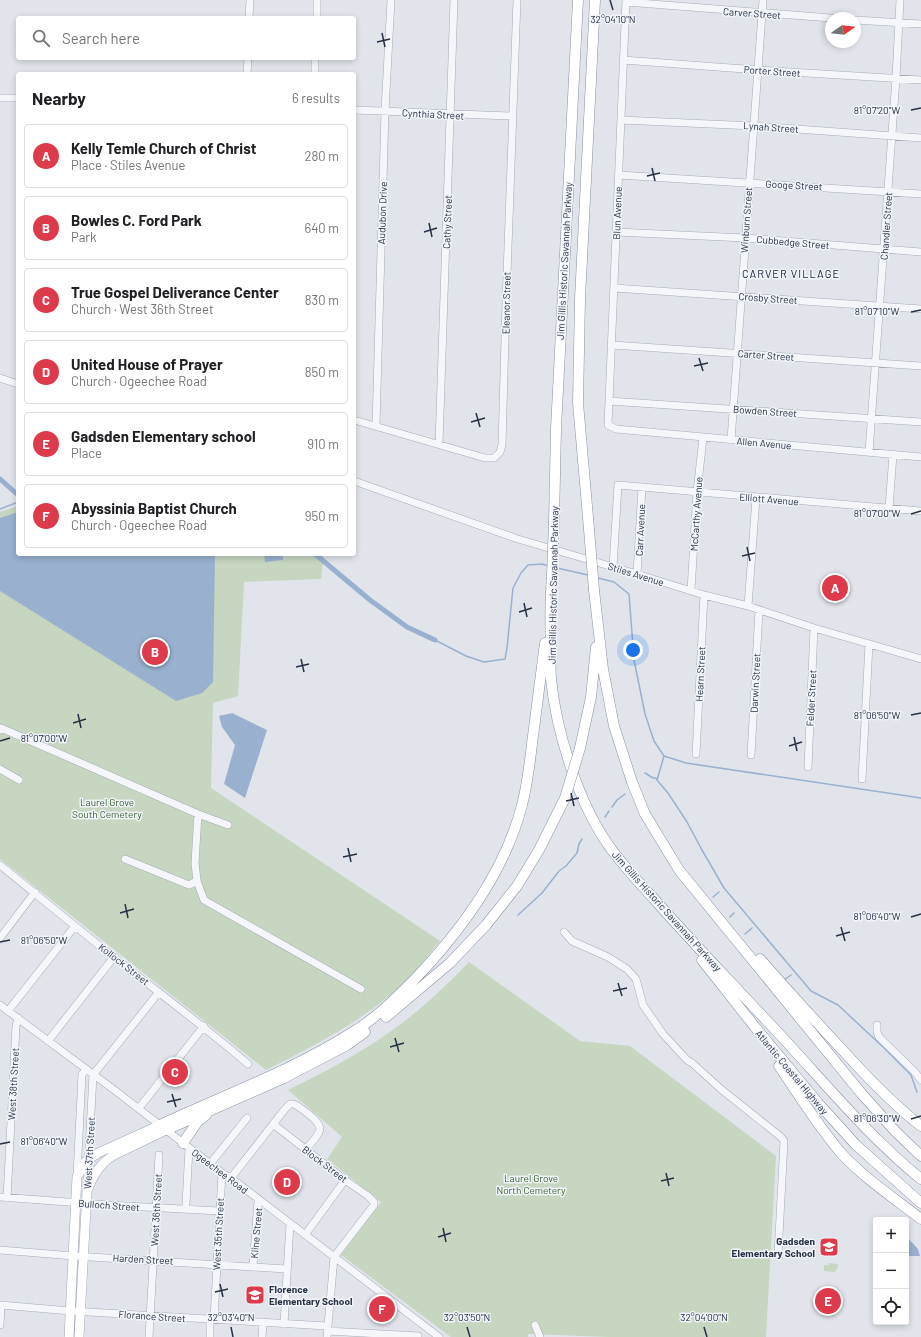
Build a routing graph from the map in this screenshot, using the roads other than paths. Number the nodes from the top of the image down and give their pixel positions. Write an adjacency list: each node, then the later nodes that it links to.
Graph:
1 (250, 0): 12 (street)
2 (317, 0): 13 (street)
3 (391, 0): 29 (street, Audubon Drive)
4 (454, 0): 30 (street, Cathy Street)
5 (517, 0): 31 (street, Eleanor Street)
6 (578, 0): 78 (highway, Jim Gillis Historic Savannah Parkway, bridge)
7 (595, 0): 80 (highway, Jim Gillis Historic Savannah Parkway, bridge)
8 (763, 0): 11 (street, Winburn Street)
9 (900, 0): 16 (street, Chandler Street)
10 (626, 1): 11 (street, Carver Street); 20 (street, Blun Avenue)
11 (762, 14): 14 (street, Carver Street); 21 (street, Winburn Street)
12 (249, 16)
13 (317, 16)
14 (825, 18)
15 (861, 20): 16 (street)
16 (900, 23): 17 (street); 24 (street, Chandler Street)
17 (921, 24)
18 (248, 60): 22 (street)
19 (316, 60): 23 (street)
20 (624, 60): 21 (street, Porter Street); 32 (street, Blun Avenue)
21 (758, 70): 24 (street, Porter Street); 33 (street, Winburn Street)
22 (247, 72)
23 (315, 72)
24 (896, 78): 25 (street, Porter Street); 34 (street, Chandler Street)
25 (921, 80)
26 (0, 98): 27 (street)
27 (16, 98)
28 (356, 110): 29 (street, Cynthia Street)
29 (384, 111): 30 (street, Cynthia Street); 60 (street, Audubon Drive)
30 (451, 115): 31 (street, Cynthia Street); 63 (street, Cathy Street)
31 (512, 116): 63 (street, Eleanor Street)
32 (621, 120): 33 (street, Lynah Street); 36 (street, Blun Avenue)
33 (754, 126): 34 (street, Lynah Street); 37 (street, Winburn Street)
34 (892, 135): 35 (street, Lynah Street); 38 (street, Chandler Street)
35 (921, 138)
36 (619, 175): 37 (street, Googe Street); 40 (street, Blun Avenue)
37 (749, 183): 38 (street, Googe Street); 41 (street, Winburn Street)
38 (888, 191): 39 (street, Googe Street); 42 (street, Chandler Street)
39 (921, 194)
40 (616, 232): 41 (street, Cubbedge Street); 44 (street, Blun Avenue)
41 (745, 238): 42 (street, Cubbedge Street); 45 (street, Winburn Street)
42 (884, 250): 43 (street, Cubbedge Street); 46 (street, Chandler Street)
43 (921, 252)
44 (614, 288): 45 (street, Crosby Street); 48 (street, Blun Avenue)
45 (741, 296): 46 (street, Crosby Street); 49 (street, Winburn Street)
46 (879, 306): 47 (street, Crosby Street); 50 (street, Chandler Street)
47 (921, 309)
48 (612, 345): 49 (street, Carter Street); 54 (street, Blun Avenue)
49 (737, 353): 50 (street, Carter Street); 55 (street, Winburn Street)
50 (876, 363): 51 (street, Carter Street); 56 (street, Chandler Street)
51 (921, 366)
52 (0, 378): 53 (street)
53 (16, 383)
54 (610, 402): 55 (street, Bowden Street); 59 (street, Blun Avenue)
55 (733, 409): 56 (street, Bowden Street); 62 (street, Winburn Street)
56 (873, 418): 58 (street, Bowden Street); 64 (street, Chandler Street)
57 (356, 421): 60 (street, Eleanor Street)
58 (921, 422)
59 (608, 425): 61 (street, Allen Avenue)
60 (376, 426): 63 (street, Eleanor Street)
61 (703, 438): 62 (street, Allen Avenue); 69 (street, McCarthy Avenue)
62 (731, 440): 64 (street, Allen Avenue)
63 (439, 444)
64 (869, 452): 65 (street, Allen Avenue)
65 (893, 455): 66 (street, Allen Avenue); 71 (street)
66 (921, 457)
67 (356, 482): 73 (street, Stiles Avenue)
68 (642, 487): 69 (street, Elliott Avenue); 73 (street, Elliott Avenue); 74 (street, Carr Avenue)
69 (697, 492): 70 (street, Elliott Avenue); 75 (street, McCarthy Avenue)
70 (756, 498): 71 (street, Elliott Avenue); 77 (street)
71 (889, 508): 72 (street, Elliott Avenue)
72 (921, 511)
73 (613, 567): 74 (street, Stiles Avenue)
74 (637, 574): 75 (street, Stiles Avenue)
75 (691, 590): 76 (street, Stiles Avenue)
76 (704, 595): 77 (street, Stiles Avenue); 85 (street, Hearn Street)
77 (748, 606): 79 (street, Stiles Avenue)
78 (550, 607): 99 (highway, Jim Gillis Historic Savannah Parkway); 121 (highway)
79 (759, 610): 81 (street, Stiles Avenue); 86 (street, Darwin Street)
80 (598, 627): 97 (highway, Jim Gillis Historic Savannah Parkway); 117 (highway, bridge)
81 (814, 628): 82 (street, Stiles Avenue); 87 (street, Felder Street)
82 (869, 644): 83 (street, Stiles Avenue); 89 (street)
83 (921, 659)
84 (0, 730): 91 (street)
85 (696, 754)
86 (751, 755)
87 (808, 767)
88 (0, 769): 90 (street)
89 (862, 779)
90 (19, 780)
91 (198, 814): 92 (street); 95 (street)
92 (228, 825)
93 (125, 859): 95 (street)
94 (0, 865): 96 (street, Kollock Street)
95 (197, 881): 103 (street)
96 (35, 892): 98 (street, Kollock Street); 101 (street)
97 (720, 920): 120 (highway); 125 (highway, Jim Gillis Historic Savannah Parkway)
98 (75, 926): 102 (street, Kollock Street); 106 (street)
99 (679, 927): 110 (highway, Atlantic Coastal Highway); 131 (highway, Jim Gillis Historic Savannah Parkway)
100 (564, 932): 146 (street)
101 (0, 938)
102 (114, 956): 104 (street, Kollock Street); 111 (street)
103 (361, 989)
104 (159, 992): 109 (street, Kollock Street); 114 (street)
105 (0, 1005): 106 (street, Ogeechee Road)
106 (8, 1011): 107 (street, Ogeechee Road)
107 (18, 1018): 111 (street, Ogeechee Road); 134 (street, West 38th Street)
108 (877, 1025): 115 (street)
109 (204, 1026): 112 (street, Kollock Street); 116 (street)
110 (755, 1027): 138 (highway, Atlantic Coastal Highway); 142 (highway)
111 (48, 1041): 113 (street, Ogeechee Road)
112 (248, 1064)
113 (87, 1070): 114 (street, Ogeechee Road); 129 (street, West 37th Street)
114 (93, 1075): 116 (street, Ogeechee Road); 126 (street, West 37th Street)
115 (921, 1080)
116 (139, 1108): 121 (street, Ogeechee Road)
117 (212, 1109): 121 (highway); 122 (highway)
118 (247, 1118): 127 (street)
119 (274, 1124): 123 (street, Block Street); 123 (street); 130 (street)
120 (921, 1126)
121 (163, 1128): 122 (street, Ogeechee Road); 126 (main road); 133 (main road)
122 (186, 1145): 127 (street, Ogeechee Road); 139 (street)
123 (306, 1150): 132 (street, Block Street)
124 (159, 1155): 140 (street, West 36th Street)
125 (921, 1156)
126 (89, 1159): 129 (main road); 133 (street, West 37th Street)
127 (210, 1164): 128 (street, Ogeechee Road)
128 (222, 1173): 130 (street, Ogeechee Road); 141 (street, West 35th Street)
129 (77, 1177): 136 (main road, West 37th Street)
130 (231, 1178): 135 (street, Ogeechee Road)
131 (921, 1179)
132 (345, 1180): 144 (street); 148 (street, Block Street)
133 (87, 1191): 137 (main road, West 37th Street)
134 (3, 1197): 136 (street, Bulloch Street)
135 (258, 1201): 143 (street, Ogeechee Road); 151 (street, Kline Street)
136 (76, 1202): 137 (street, Bulloch Street); 147 (main road, West 37th Street)
137 (86, 1203): 140 (street, Bulloch Street); 147 (main road, West 37th Street)
138 (921, 1203)
139 (186, 1204)
140 (156, 1208): 141 (street, Bulloch Street); 149 (street, West 36th Street)
141 (219, 1211): 150 (street, West 35th Street)
142 (921, 1219)
143 (290, 1224): 144 (street, Ogeechee Road); 152 (street)
144 (305, 1235): 148 (street, Ogeechee Road)
145 (0, 1250): 147 (street, Harden Street)
146 (778, 1255)
147 (78, 1256): 149 (street, Harden Street); 154 (main road, West 37th Street)
148 (334, 1257): 158 (street, Ogeechee Road); 162 (street)
149 (153, 1260): 150 (street, Harden Street); 155 (street, West 36th Street)
150 (216, 1264): 151 (street, Harden Street); 156 (street, West 35th Street)
151 (253, 1266): 152 (street, Harden Street)
152 (286, 1268): 159 (street)
153 (1, 1305): 154 (street, Florance Street); 161 (street)
154 (75, 1312): 155 (street, Florance Street); 163 (main road, West 37th Street); 164 (main road, West 37th Street)
155 (150, 1316): 156 (street, Florance Street); 165 (street, West 36th Street)
156 (212, 1319): 157 (street, Florance Street); 166 (street, West 35th Street)
157 (263, 1322): 159 (street, Florance Street); 167 (street)
158 (419, 1323): 168 (street); 169 (street, Ogeechee Road)
159 (284, 1324): 162 (street, Florance Street)
160 (535, 1325): 170 (street)
161 (0, 1326)
162 (327, 1331): 168 (street, Florance Street)
163 (69, 1337)
164 (79, 1337)
165 (149, 1337)
166 (210, 1337)
167 (262, 1337)
168 (418, 1337)
169 (439, 1337)
170 (540, 1337)

